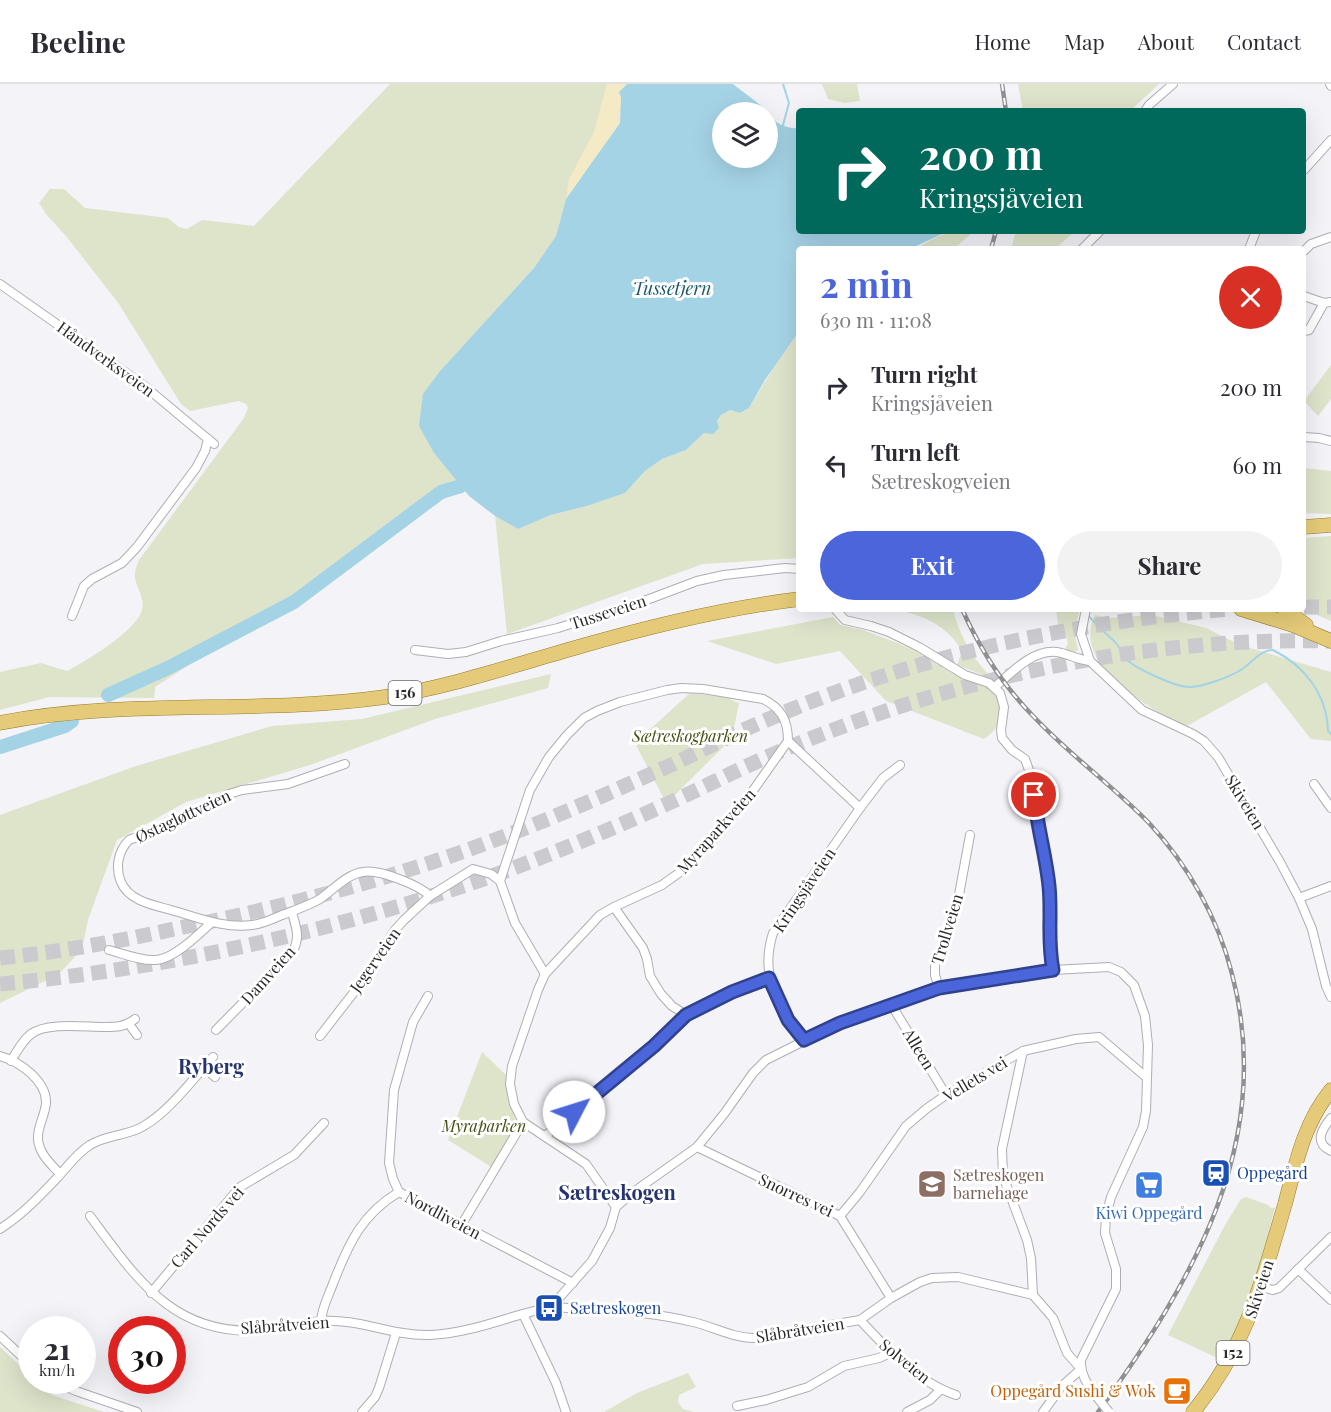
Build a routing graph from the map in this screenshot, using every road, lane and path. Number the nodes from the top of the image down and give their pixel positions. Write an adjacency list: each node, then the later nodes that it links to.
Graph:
1 (1173, 84): 2 (street)
2 (1147, 108)
3 (1331, 140): 4 (street)
4 (1306, 168)
5 (1097, 234): 7 (street)
6 (1331, 237): 8 (street)
7 (1085, 246)
8 (1306, 249)
9 (0, 284): 23 (street, Håndverksveien)
10 (1306, 297): 11 (street)
11 (1328, 303): 12 (street)
12 (1306, 331)
13 (1306, 437): 14 (street)
14 (1331, 441)
15 (1331, 525): 16 (main road)
16 (1306, 527)
17 (796, 569): 25 (street, Tusseveien)
18 (796, 600): 28 (main road, 156)
19 (1085, 612): 26 (street, Skiveien)
20 (1250, 612): 24 (main road)
21 (1288, 612): 24 (main road)
22 (838, 613): 27 (street)
23 (72, 616)
24 (1328, 640)
25 (415, 650)
26 (1090, 661): 27 (street); 39 (street, Skiveien)
27 (995, 687): 44 (street)
28 (0, 723)
29 (788, 741): 33 (street); 36 (street); 40 (street, Myraparkveien)
30 (345, 764): 42 (street, Østagløttveien)
31 (900, 765): 33 (street, Kringsjåveien)
32 (1314, 784): 34 (street)
33 (860, 808): 46 (street, Kringsjåveien)
34 (1331, 808)
35 (970, 835): 47 (street, Trollveien)
36 (500, 881): 38 (street, Jegerveien); 45 (street)
37 (1331, 886): 39 (street)
38 (430, 896): 41 (street, Østagløttveien); 54 (street, Jegerveien)
39 (1299, 898): 49 (street, Skiveien)
40 (614, 907): 45 (street, Myraparkveien); 51 (street)
41 (292, 912): 42 (street, Østagløttveien); 52 (street, Damveien)
42 (212, 922): 43 (street)
43 (109, 950)
44 (1053, 970): 47 (street); 62 (street)
45 (545, 974): 66 (street, Myraparkveien)
46 (769, 978): 51 (street); 55 (street, Kringsjåveien)
47 (939, 988): 50 (street)
48 (428, 996): 72 (street, Nordliveien)
49 (1331, 997)
50 (891, 1004): 55 (street); 64 (street, Alleen)
51 (686, 1015): 68 (street)
52 (216, 1030)
53 (137, 1035): 59 (street)
54 (320, 1036)
55 (804, 1040): 69 (street)
56 (1023, 1051): 62 (street, Vellets vei); 64 (street, Vellets vei); 83 (street)
57 (0, 1056): 59 (street)
58 (213, 1057): 60 (street)
59 (11, 1060): 71 (street)
60 (204, 1067): 61 (street); 71 (street)
61 (214, 1077)
62 (1146, 1077): 94 (street)
63 (1331, 1090): 81 (main road, Skiveien / 152)
64 (946, 1095): 75 (street, Vellets vei)
65 (1331, 1118): 70 (street)
66 (523, 1122): 68 (street); 76 (street)
67 (324, 1123): 82 (street, Carl Nords vei)
68 (545, 1136): 73 (street)
69 (697, 1147): 73 (street); 75 (street, Snorres vei)
70 (1331, 1151)
71 (60, 1174): 77 (street)
72 (399, 1192): 76 (street, Nordliveien); 89 (street)
73 (616, 1207): 80 (street)
74 (90, 1216): 82 (street, Slåbråtveien)
75 (840, 1216): 84 (street, Snorres vei)
76 (462, 1224): 80 (street, Nordliveien)
77 (0, 1229)
78 (1331, 1237): 79 (street)
79 (1298, 1269): 81 (street); 85 (street)
80 (573, 1284): 86 (street)
81 (1261, 1287): 105 (main road, Skiveien / 152)
82 (151, 1293): 89 (street, Slåbråtveien)
83 (1033, 1295): 84 (street, Slåbråtveien); 94 (street)
84 (891, 1298): 88 (street, Slåbråtveien)
85 (1331, 1300)
86 (554, 1307): 87 (street, Slåbråtveien); 88 (street, Slåbråtveien)
87 (522, 1314): 90 (street, Slåbråtveien); 101 (street)
88 (860, 1320): 93 (street, Solveien)
89 (321, 1322): 90 (street, Slåbråtveien)
90 (396, 1333): 100 (street)
91 (0, 1336): 92 (street)
92 (18, 1353)
93 (890, 1353): 95 (street, Solveien); 98 (street)
94 (1081, 1369): 103 (street); 104 (street, bridge)
95 (940, 1390): 97 (street, Solveien); 102 (street)
96 (85, 1394): 99 (street)
97 (956, 1395)
98 (737, 1406)
99 (137, 1412)
100 (362, 1412)
101 (566, 1412)
102 (907, 1412)
103 (1043, 1412)
104 (1109, 1412)
105 (1193, 1412)

